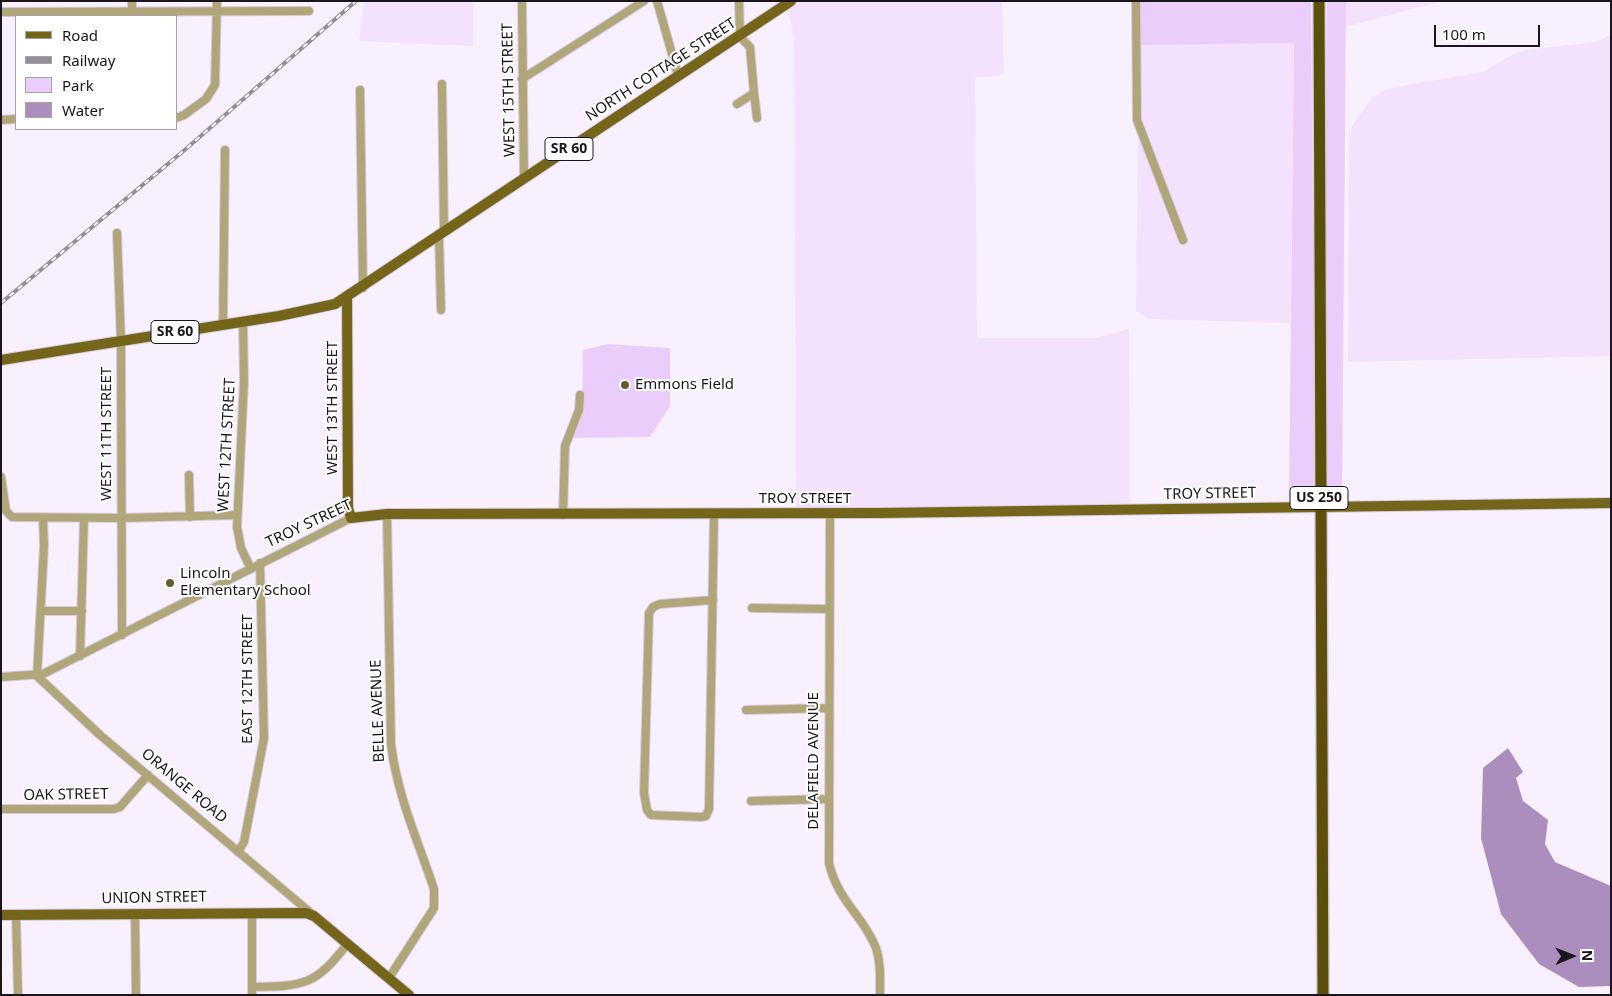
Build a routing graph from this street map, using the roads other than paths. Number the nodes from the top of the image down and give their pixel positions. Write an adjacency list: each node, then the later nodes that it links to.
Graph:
1 (132, 1): 13 (street)
2 (217, 1): 10 (street)
3 (522, 1): 16 (street, WEST 15TH STREET)
4 (644, 1): 16 (street)
5 (657, 1): 15 (street)
6 (739, 1): 14 (street)
7 (791, 1): 14 (main road, NORTH COTTAGE STREET / SR 60)
8 (1136, 1): 29 (street)
9 (1319, 1): 41 (highway, US 250)
10 (217, 11): 11 (street); 13 (street); 21 (street)
11 (309, 11)
12 (1, 12): 13 (street)
13 (132, 12)
14 (740, 37): 15 (main road, NORTH COTTAGE STREET / SR 60); 19 (street)
15 (678, 75): 26 (main road, NORTH COTTAGE STREET / SR 60)
16 (522, 78): 26 (street, WEST 15TH STREET)
17 (442, 84): 28 (street)
18 (360, 90): 30 (street)
19 (754, 93): 20 (street); 22 (street)
20 (737, 104)
21 (178, 117)
22 (757, 118)
23 (1, 120): 24 (street)
24 (15, 120)
25 (225, 150): 34 (street)
26 (524, 179): 28 (main road, NORTH COTTAGE STREET / SR 60)
27 (116, 234): 35 (street, WEST 11TH STREET)
28 (442, 234): 30 (main road, NORTH COTTAGE STREET / SR 60); 32 (street)
29 (1183, 240)
30 (363, 288): 31 (main road, NORTH COTTAGE STREET / SR 60)
31 (348, 297): 33 (main road, SR 60); 51 (main road, WEST 13TH STREET)
32 (441, 310)
33 (243, 321): 34 (main road, SR 60); 45 (street, WEST 12TH STREET)
34 (223, 324): 35 (main road, SR 60)
35 (121, 341): 36 (main road, SR 60); 50 (street, WEST 11TH STREET)
36 (1, 360)
37 (580, 395): 46 (street)
38 (189, 475): 47 (street)
39 (1, 477): 48 (street)
40 (1611, 503): 41 (main road, TROY STREET)
41 (1320, 507): 44 (main road, TROY STREET); 82 (highway, US 250)
42 (387, 514): 46 (main road, TROY STREET); 51 (main road, TROY STREET); 76 (street, BELLE AVENUE)
43 (714, 514): 44 (main road, TROY STREET); 46 (main road, TROY STREET); 54 (street)
44 (830, 514): 56 (street, DELAFIELD AVENUE)
45 (237, 515): 47 (street); 53 (street, WEST 12TH STREET)
46 (563, 515)
47 (190, 517): 50 (street)
48 (43, 518): 49 (street); 57 (street)
49 (84, 518): 50 (street); 58 (street)
50 (121, 518): 59 (street, WEST 11TH STREET)
51 (350, 518): 52 (street, TROY STREET)
52 (260, 563): 53 (street, TROY STREET); 69 (street, EAST 12TH STREET)
53 (251, 568): 59 (street, TROY STREET)
54 (713, 600): 54 (street)
55 (752, 608): 56 (street)
56 (828, 609): 63 (street, DELAFIELD AVENUE)
57 (41, 611): 58 (street); 61 (street)
58 (82, 611): 60 (street)
59 (122, 635): 60 (street, TROY STREET)
60 (80, 656): 61 (street, TROY STREET)
61 (37, 676): 62 (street); 65 (street, ORANGE ROAD)
62 (1, 677)
63 (829, 708): 64 (street); 66 (street, DELAFIELD AVENUE)
64 (746, 710)
65 (148, 775): 68 (street, OAK STREET); 69 (street, ORANGE ROAD)
66 (828, 799): 67 (street); 81 (street, DELAFIELD AVENUE)
67 (751, 801)
68 (1, 809)
69 (238, 852): 72 (street, ORANGE ROAD)
70 (252, 913): 71 (main road, UNION STREET); 72 (main road, UNION STREET); 77 (street)
71 (135, 914): 74 (main road, UNION STREET); 79 (street)
72 (310, 914): 75 (main road, ORANGE ROAD)
73 (1, 915): 74 (main road, UNION STREET)
74 (16, 915): 78 (street)
75 (348, 943): 76 (main road, ORANGE ROAD); 77 (street)
76 (389, 978): 80 (main road, ORANGE ROAD)
77 (252, 991)
78 (18, 995)
79 (136, 995)
80 (409, 995)
81 (880, 995)
82 (1322, 995)

